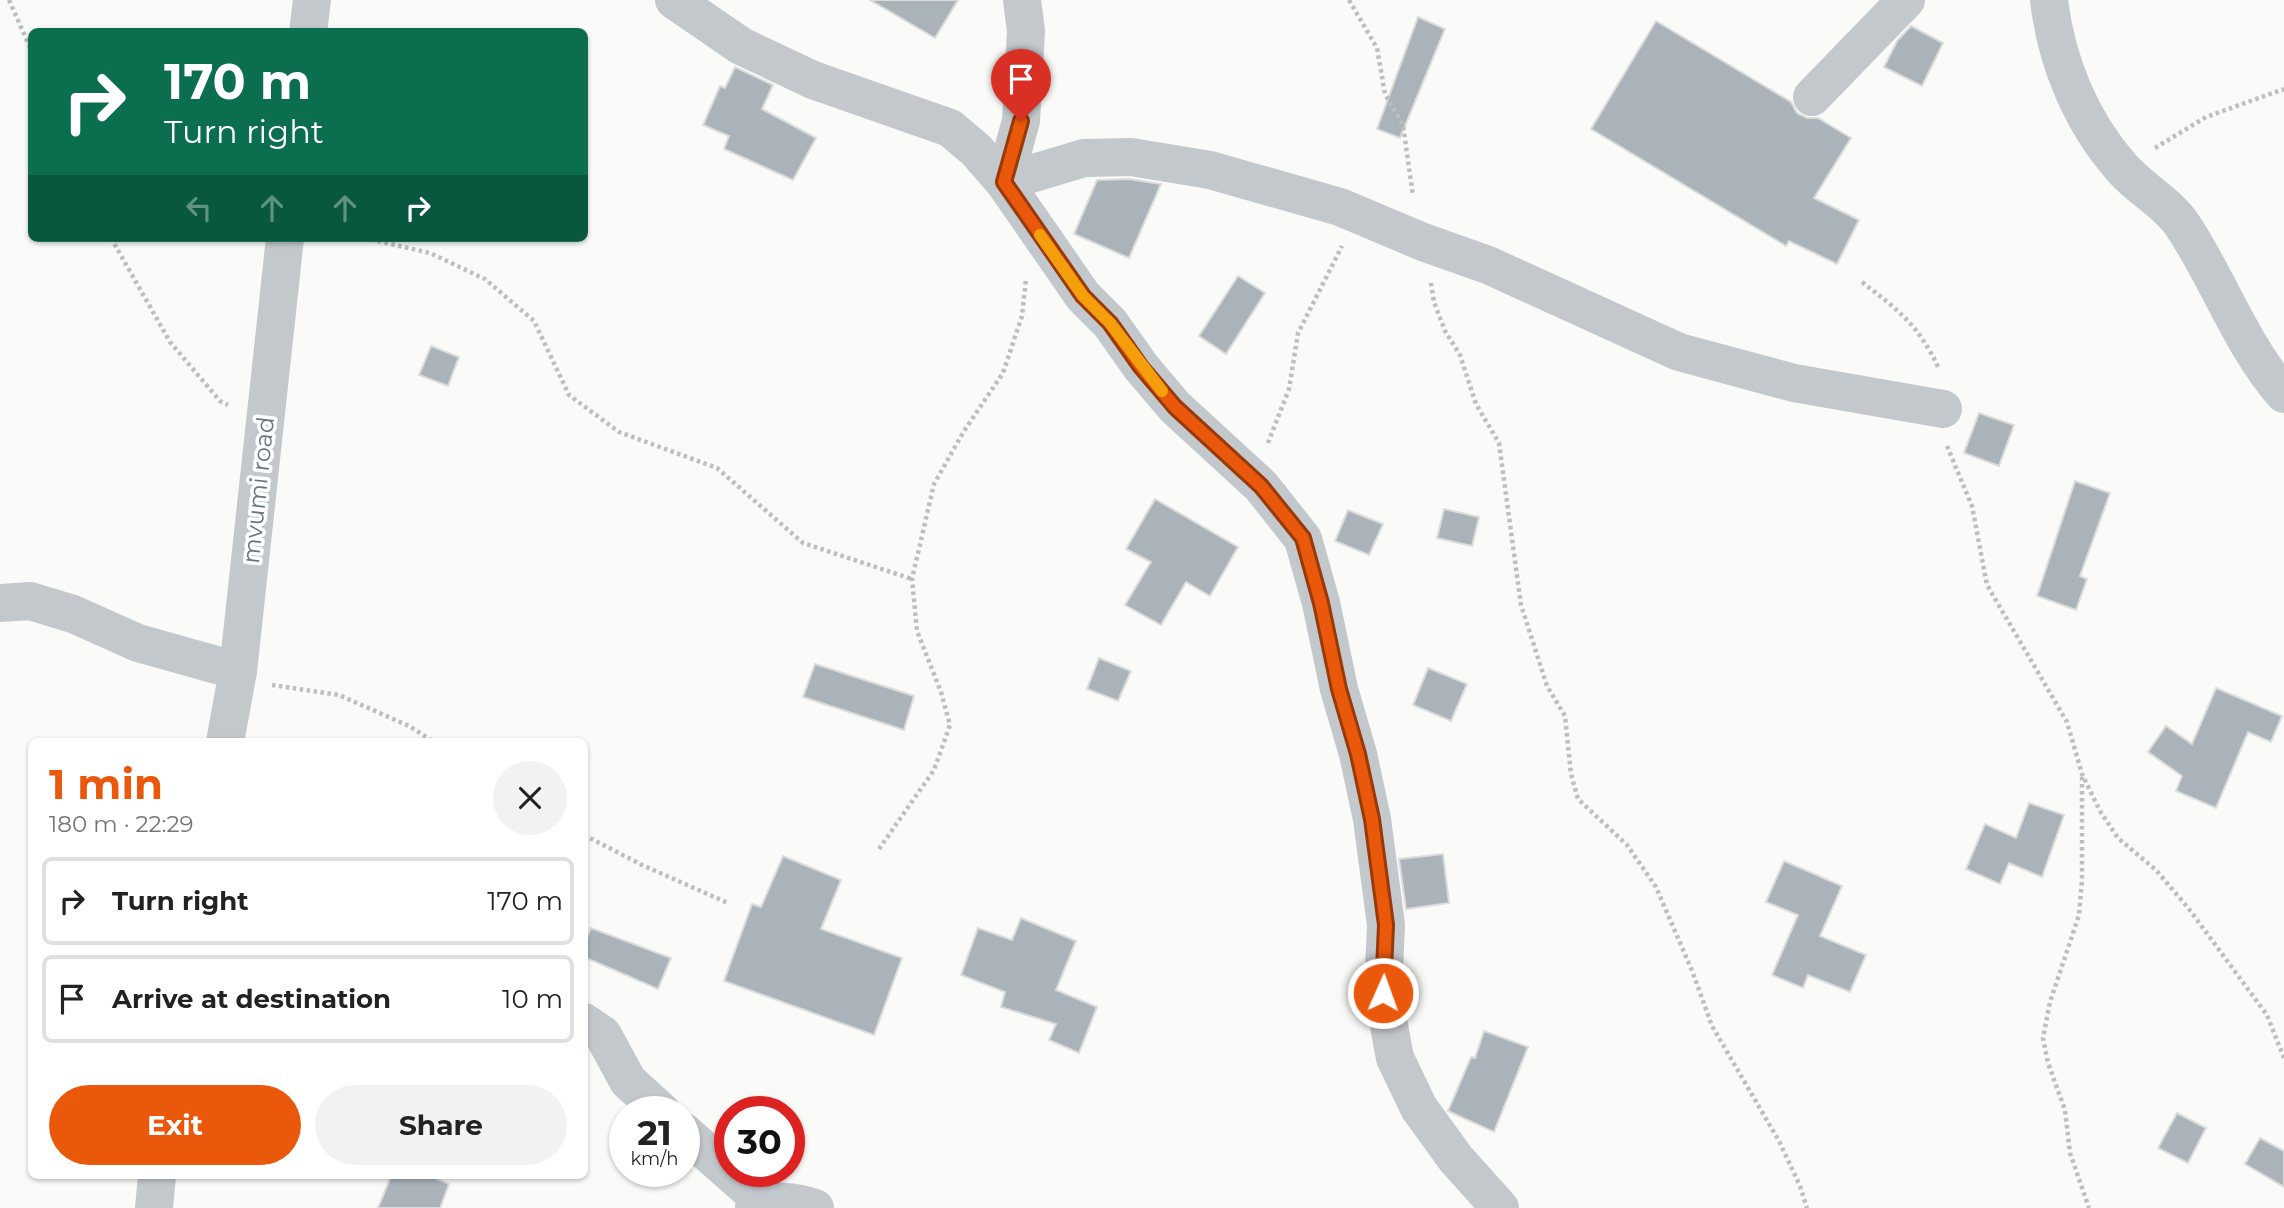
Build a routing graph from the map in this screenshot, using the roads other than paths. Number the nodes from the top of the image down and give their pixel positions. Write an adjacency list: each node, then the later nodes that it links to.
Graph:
1 (312, 0): 6 (street)
2 (674, 0): 8 (street)
3 (1021, 0): 8 (street)
4 (1906, 0): 7 (street)
5 (2049, 0): 10 (street)
6 (308, 28)
7 (1812, 97)
8 (1004, 182): 11 (street); 22 (street)
9 (285, 242): 13 (street, mvumi road)
10 (2284, 394)
11 (1943, 409)
12 (0, 603): 13 (street)
13 (237, 675): 14 (street, mvumi road)
14 (226, 738)
15 (588, 1025): 16 (street)
16 (644, 1096)
17 (700, 1148): 19 (street)
18 (157, 1179): 20 (street)
19 (758, 1205): 21 (street)
20 (154, 1208)
21 (815, 1208)
22 (1500, 1208)

